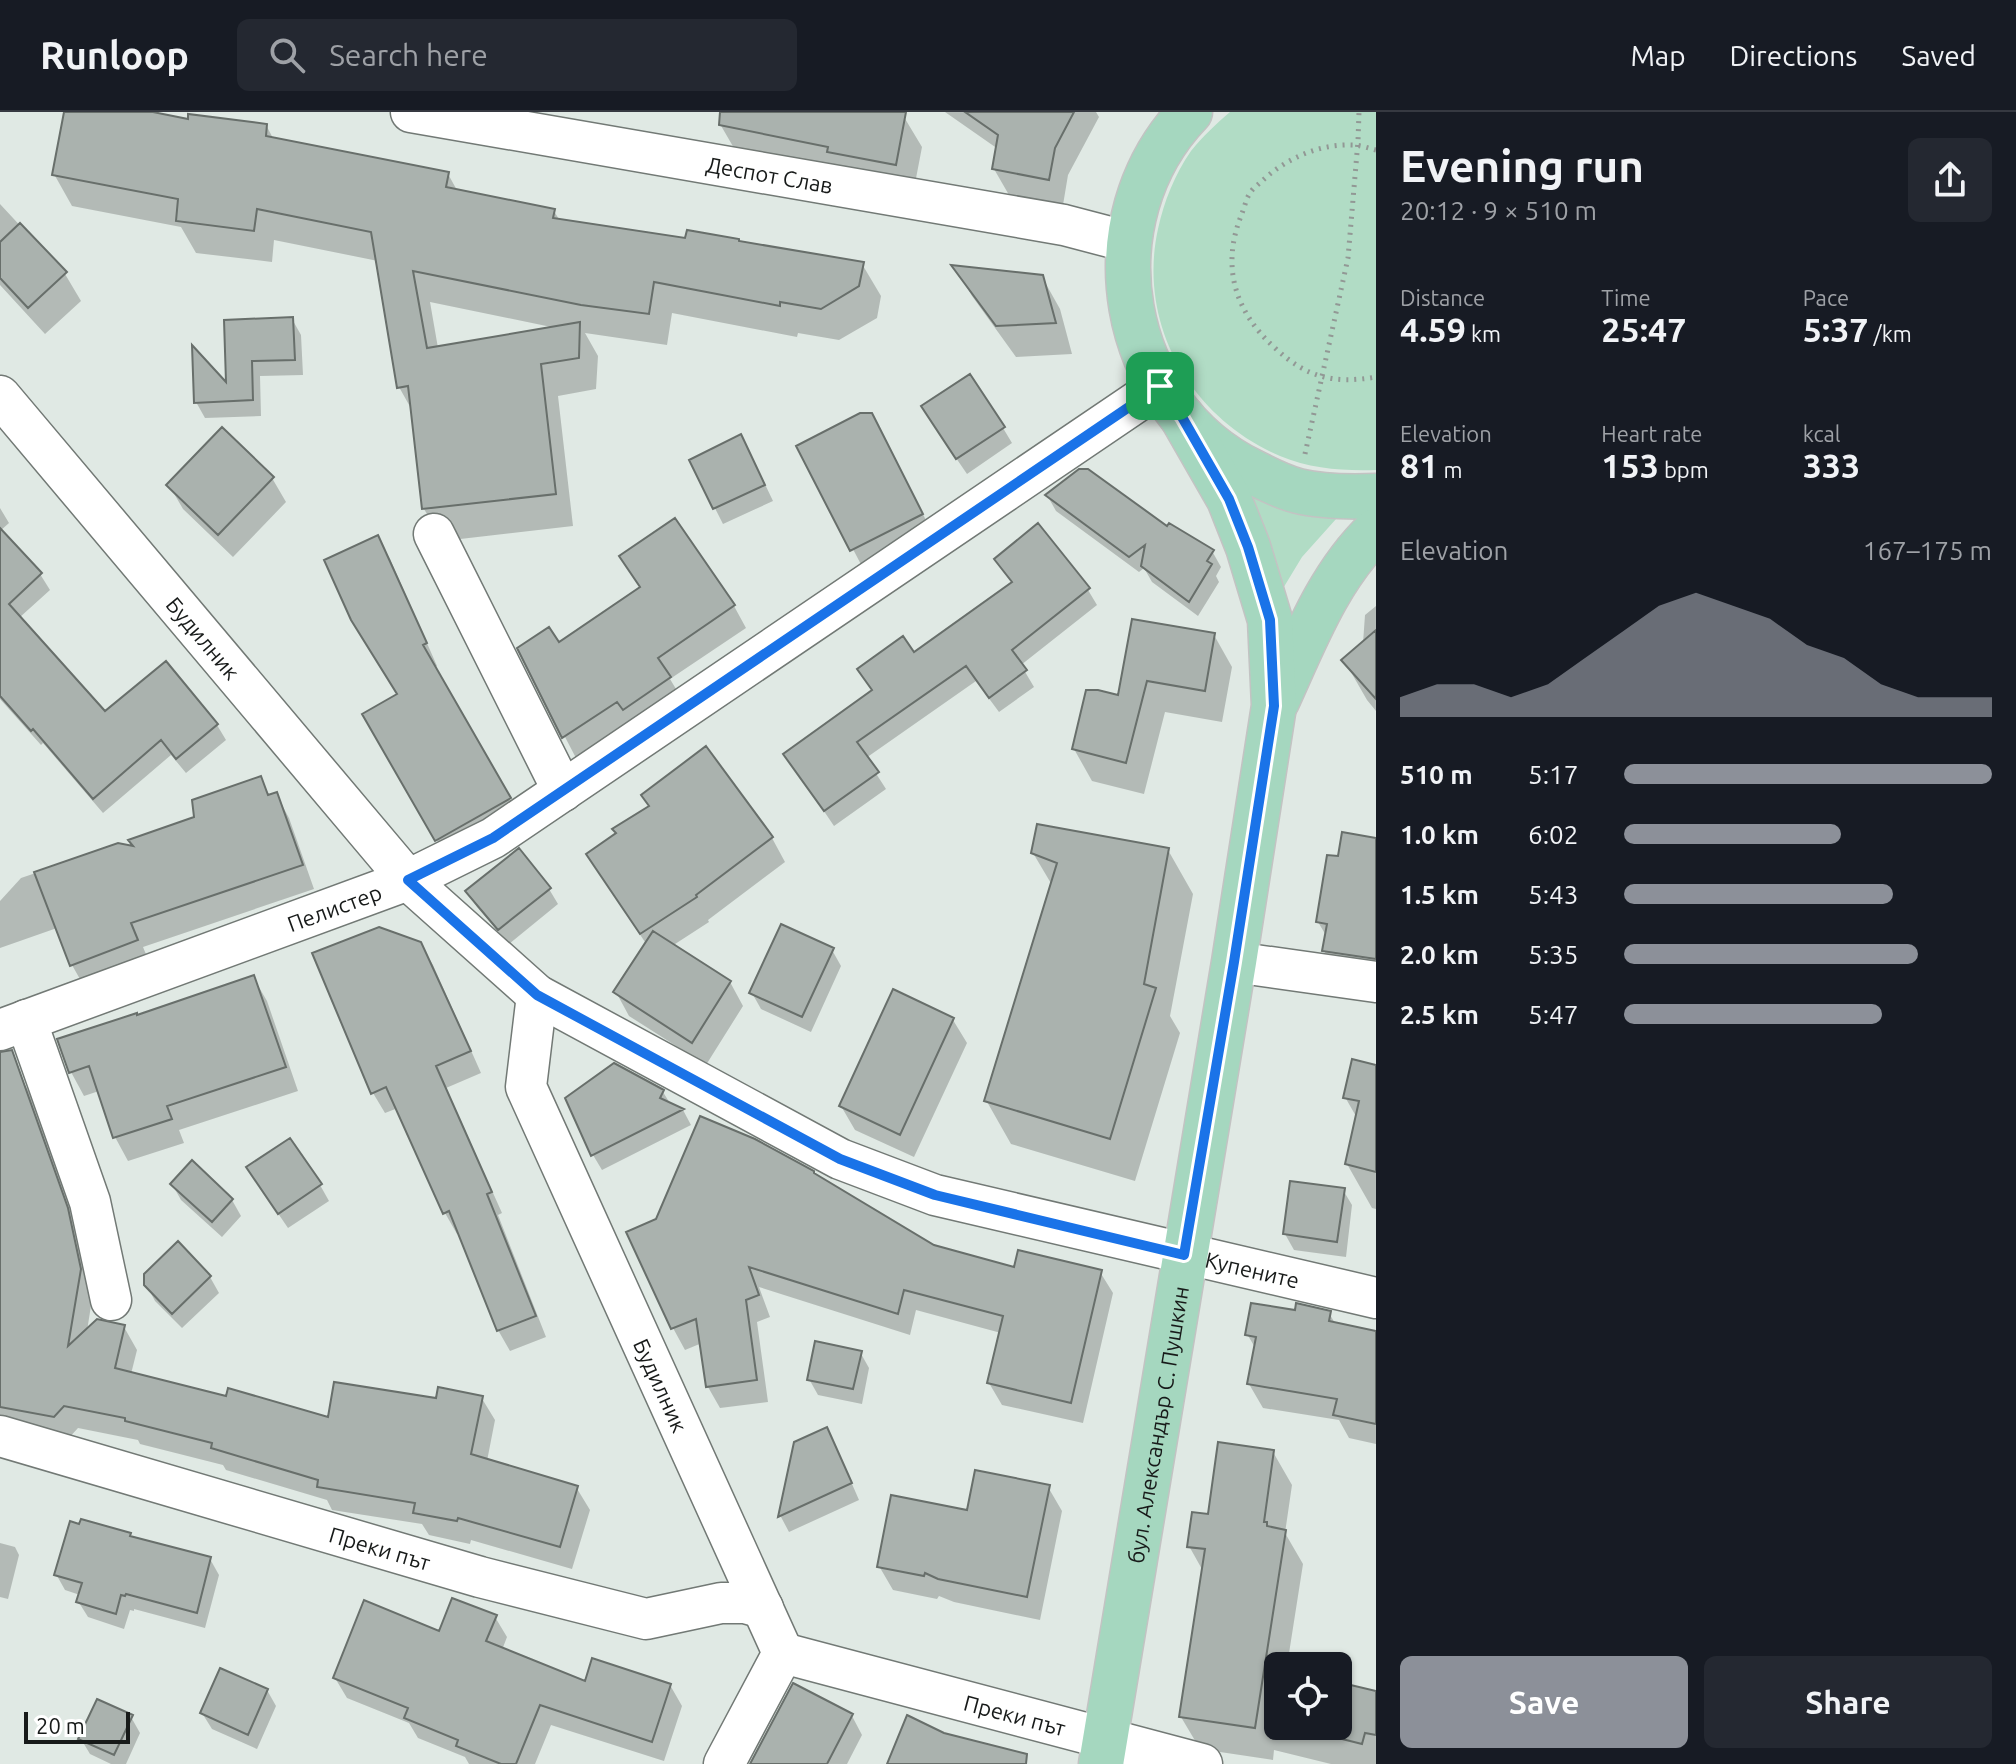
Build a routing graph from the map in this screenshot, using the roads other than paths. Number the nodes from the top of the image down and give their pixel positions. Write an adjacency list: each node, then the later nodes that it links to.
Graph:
1 (411, 112): 3 (street, Деспот Слав)
2 (1179, 115): 3 (main road, бул. Александър С. Пушкин)
3 (1129, 242): 5 (main road, бул. Александър С. Пушкин)
4 (0, 396): 11 (street, Будилник)
5 (1171, 402): 6 (main road); 9 (main road, бул. Александър С. Пушкин); 10 (street, Пелистер)
6 (1376, 496)
7 (1376, 531): 9 (main road, бул. Александър С. Пушкин)
8 (434, 534): 10 (street)
9 (1274, 706): 12 (main road, бул. Александър С. Пушкин)
10 (563, 791): 11 (street, Пелистер)
11 (408, 880): 14 (street, Купените); 15 (street, Пелистер)
12 (1234, 962): 13 (street); 16 (main road, бул. Александър С. Пушкин)
13 (1376, 982)
14 (537, 995): 16 (street, Купените); 20 (street, Будилник)
15 (13, 1025): 18 (street)
16 (1184, 1255): 17 (street, Купените); 22 (main road, бул. Александър С. Пушкин)
17 (1376, 1298)
18 (111, 1300)
19 (0, 1436): 20 (street, Преки път)
20 (763, 1608): 21 (street, Будилник)
21 (783, 1653): 22 (street, Преки път); 23 (street)
22 (1103, 1752): 24 (street, Преки път)
23 (724, 1764)
24 (1202, 1764)

